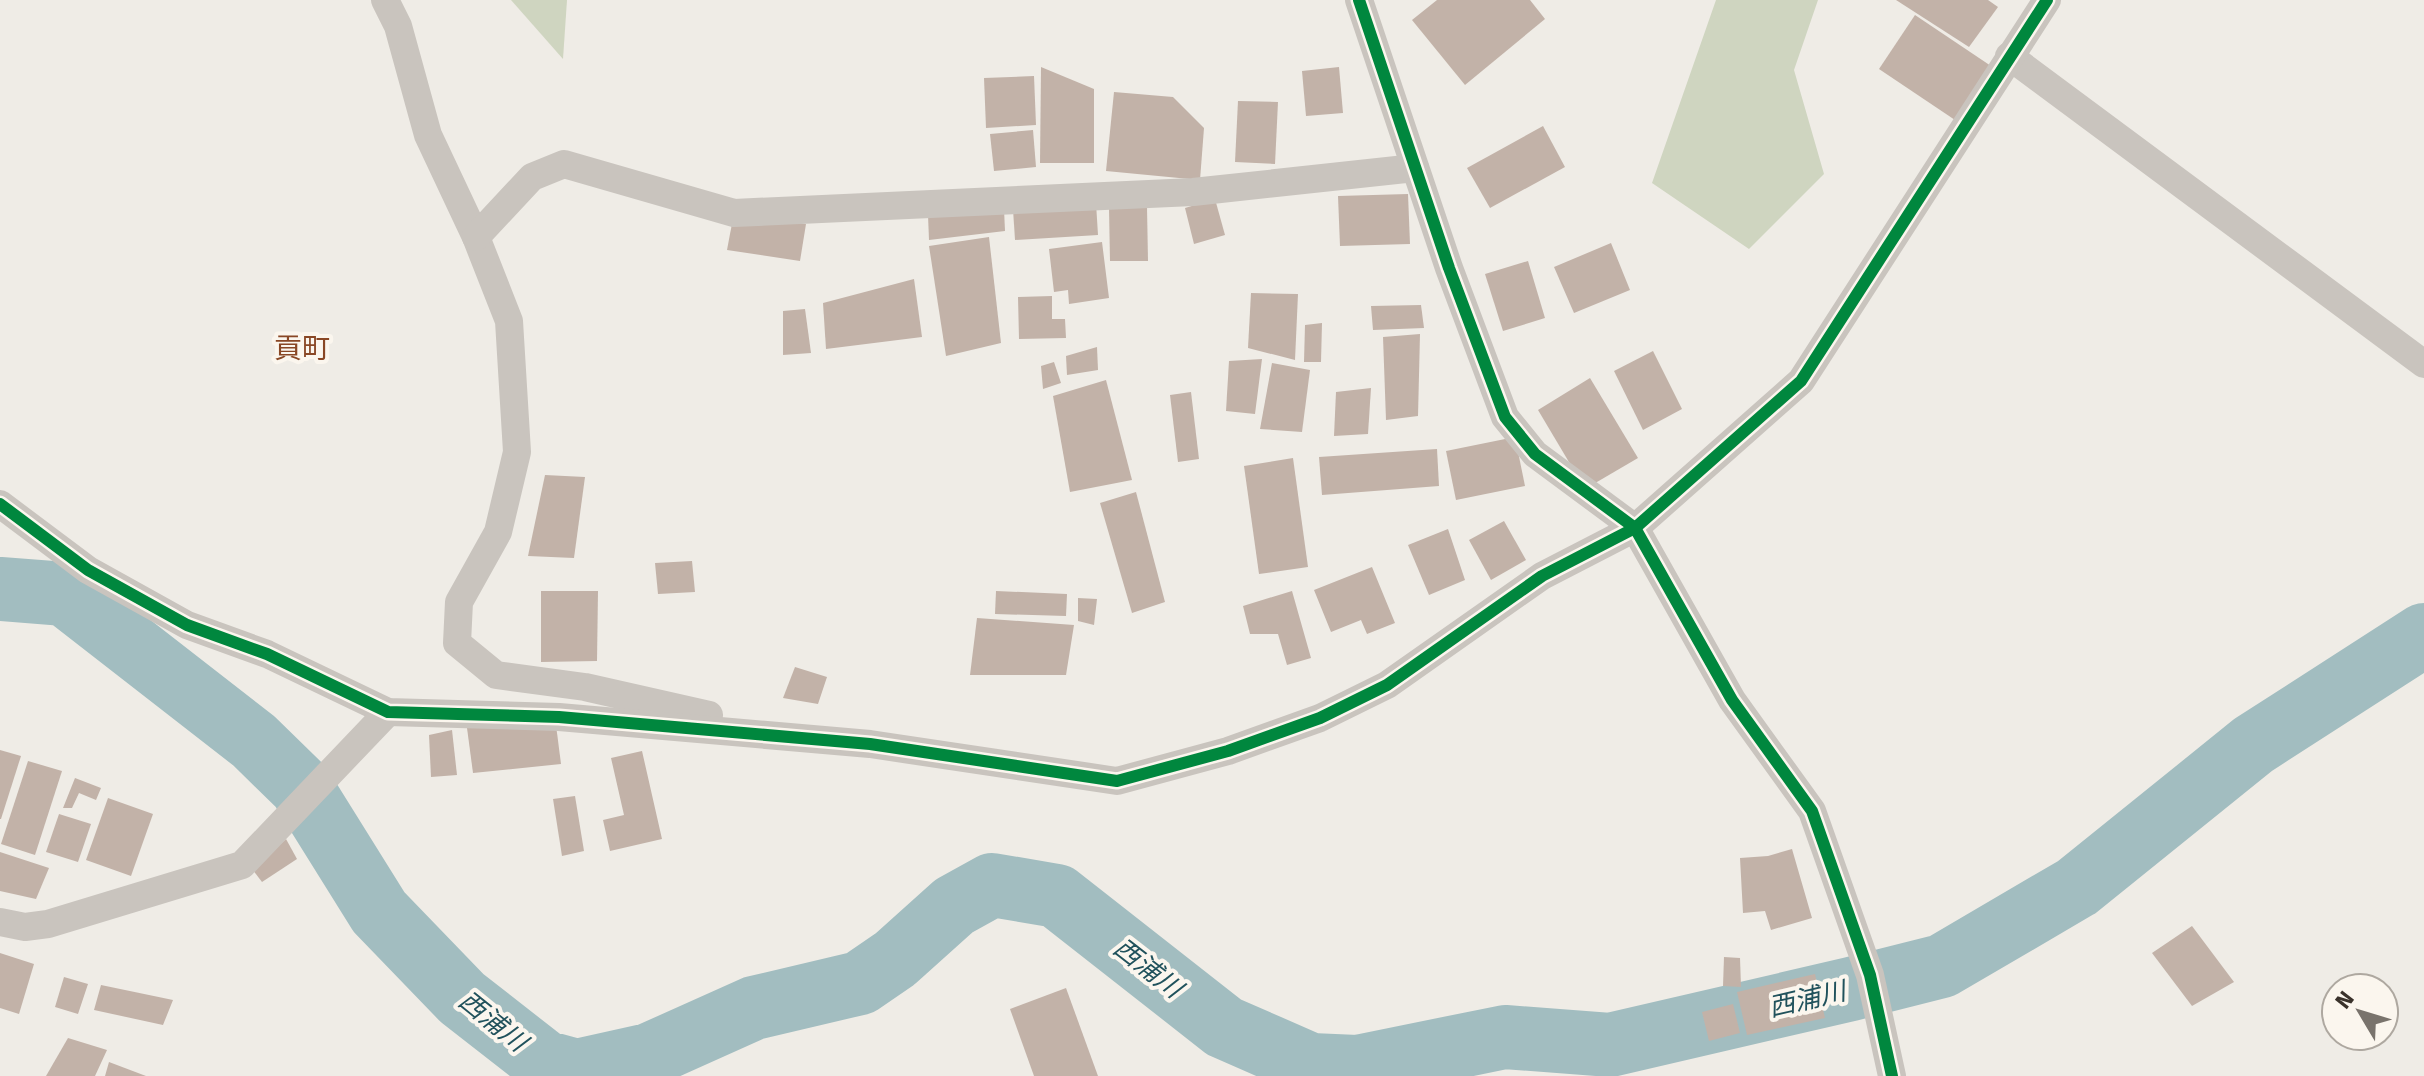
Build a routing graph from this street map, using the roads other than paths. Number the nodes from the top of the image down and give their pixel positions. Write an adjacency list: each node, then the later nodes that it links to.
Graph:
1 (385, 0): 6 (street)
2 (1359, 0): 5 (street)
3 (2047, 0): 4 (street)
4 (2009, 56): 7 (street); 9 (street)
5 (1415, 168): 6 (street); 9 (street)
6 (476, 237): 11 (street)
7 (2424, 364)
8 (0, 504): 10 (street)
9 (1635, 528): 11 (street); 13 (street)
10 (388, 712): 11 (street); 12 (street)
11 (812, 738)
12 (0, 922)
13 (1892, 1074)

